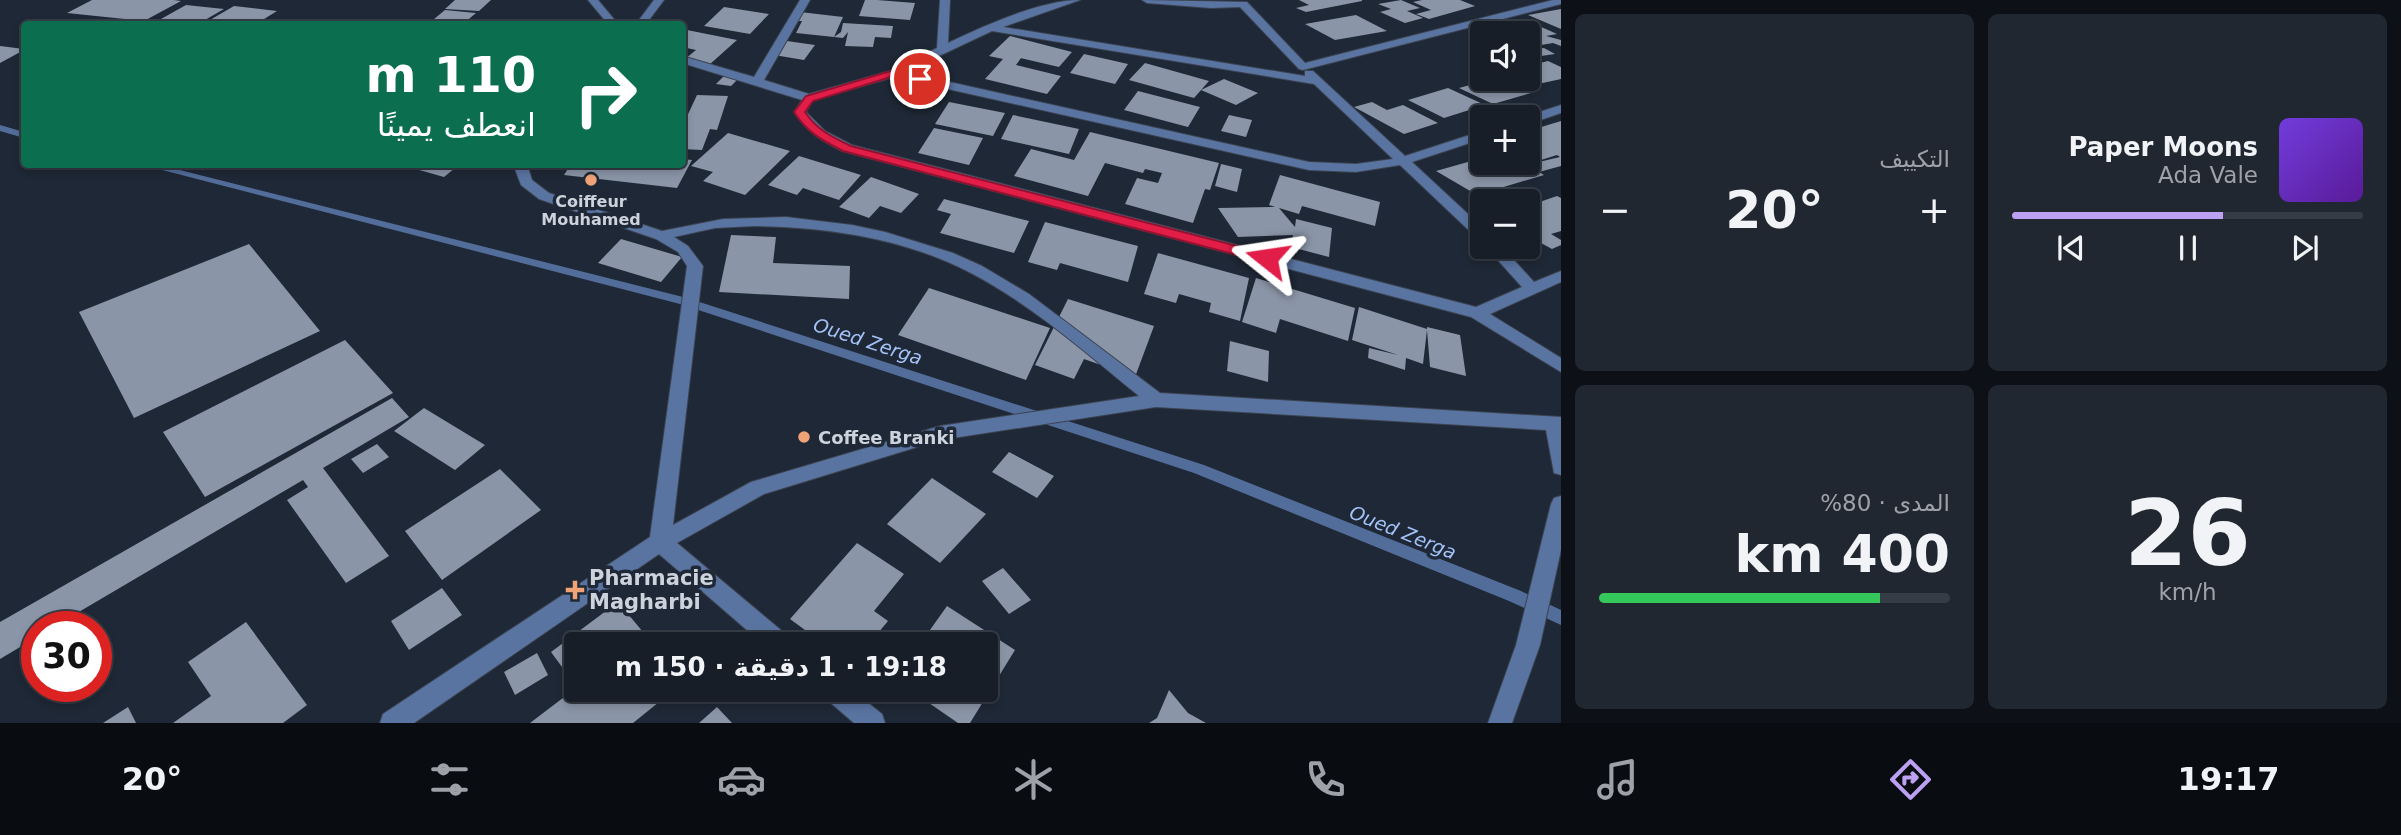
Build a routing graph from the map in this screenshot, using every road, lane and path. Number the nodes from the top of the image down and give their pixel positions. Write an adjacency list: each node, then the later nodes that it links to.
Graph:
1 (593, 0): 10 (street)
2 (659, 0): 11 (street)
3 (805, 0): 17 (street)
4 (945, 0): 13 (street)
5 (1075, 0): 12 (street)
6 (1147, 0): 9 (street)
7 (1259, 0): 9 (street)
8 (1561, 1): 15 (street)
9 (1241, 2): 15 (street)
10 (610, 21)
11 (643, 21)
12 (988, 27): 13 (street); 18 (street)
13 (942, 50): 16 (street)
14 (686, 60): 17 (street)
15 (1303, 67): 18 (street)
16 (894, 73): 19 (street); 23 (street)
17 (758, 81): 19 (street)
18 (1317, 81): 23 (street)
19 (809, 98): 30 (street)
20 (1561, 108): 21 (street)
21 (1540, 116)
22 (1470, 139): 23 (street)
23 (1401, 162): 25 (street)
24 (521, 168): 26 (street)
25 (1470, 224)
26 (660, 236): 32 (street); 36 (street)
27 (1505, 259): 29 (street)
28 (1561, 275): 29 (street)
29 (1532, 289): 30 (street)
30 (1477, 313): 31 (street)
31 (1561, 366)
32 (1156, 400): 33 (street); 36 (street)
33 (1557, 424): 34 (street)
34 (1561, 467)
35 (1561, 504): 41 (street)
36 (660, 542): 37 (street); 39 (street)
37 (766, 632)
38 (848, 702): 40 (street)
39 (392, 723)
40 (873, 723)
41 (1500, 723)

